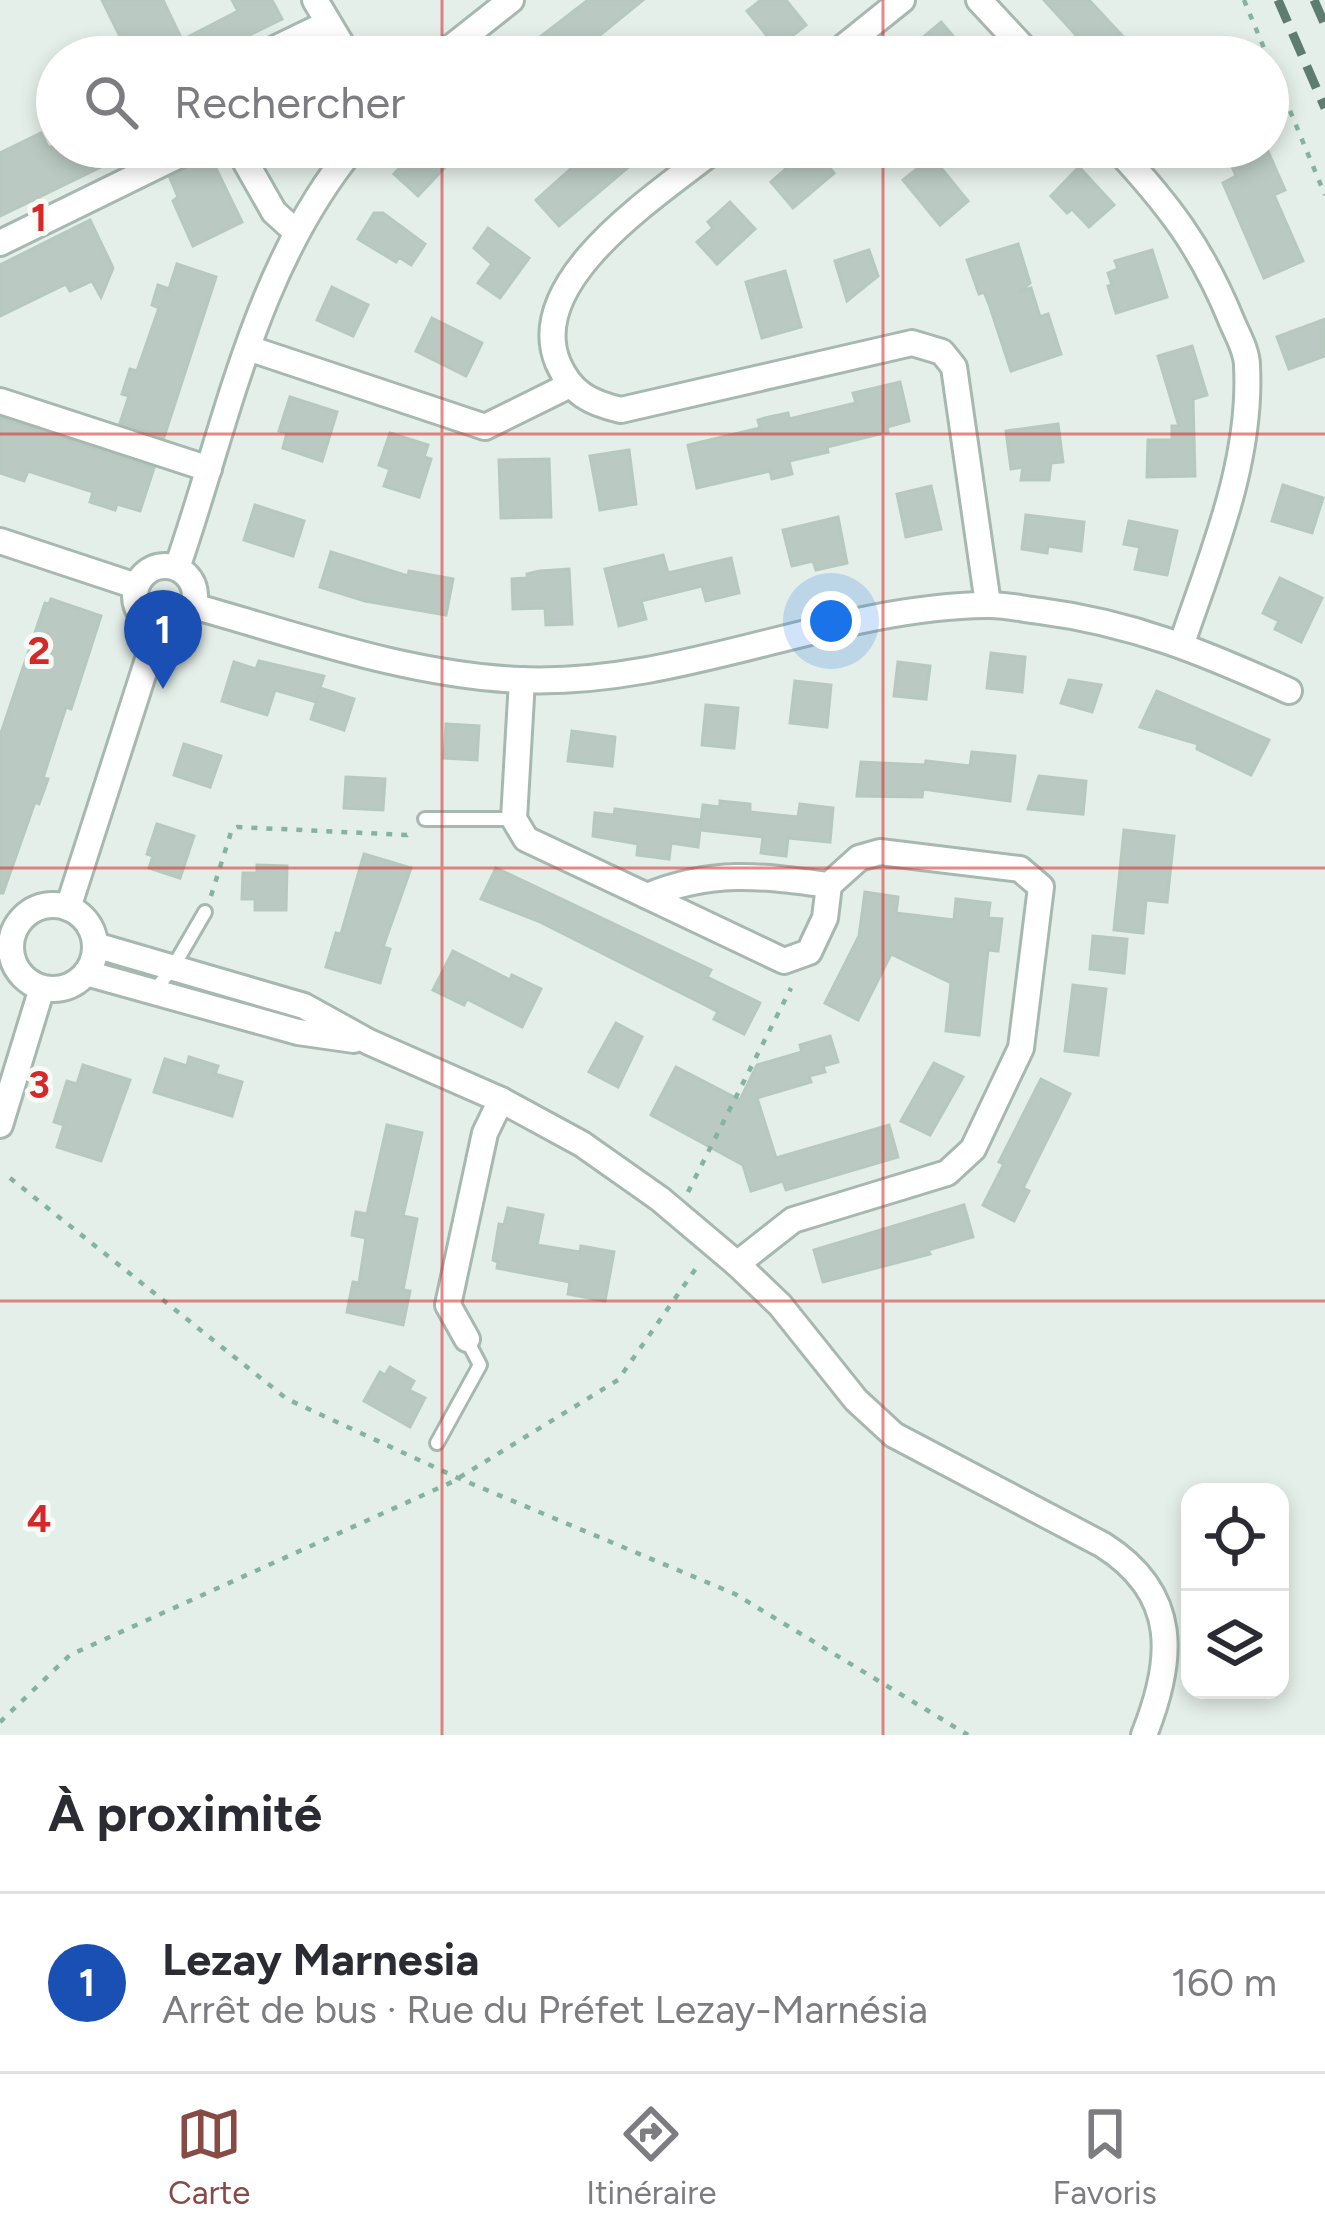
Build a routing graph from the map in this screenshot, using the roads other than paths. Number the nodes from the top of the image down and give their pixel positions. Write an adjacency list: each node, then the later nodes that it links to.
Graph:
1 (315, 0): 5 (street)
2 (511, 0): 8 (street)
3 (902, 0): 9 (street)
4 (979, 0): 10 (street)
5 (328, 23): 6 (street); 7 (street)
6 (301, 36)
7 (336, 36)
8 (466, 36)
9 (857, 36)
10 (1012, 36)
11 (153, 168): 17 (street)
12 (249, 168): 16 (street)
13 (336, 168): 16 (street)
14 (693, 168): 19 (street)
15 (1135, 168): 28 (street)
16 (295, 231): 18 (street)
17 (0, 243)
18 (248, 348): 19 (street); 21 (street)
19 (570, 385): 25 (street)
20 (0, 401): 21 (street)
21 (209, 469): 23 (street)
22 (0, 541): 24 (street)
23 (177, 568): 24 (street); 26 (street)
24 (136, 586): 27 (street)
25 (988, 604): 28 (street); 29 (street)
26 (193, 605): 27 (street); 29 (street)
27 (159, 625): 35 (street)
28 (1182, 643): 30 (street)
29 (522, 680): 32 (street)
30 (1289, 691)
31 (425, 819): 32 (lane)
32 (514, 819): 34 (street)
33 (830, 885): 34 (street); 34 (street); 47 (street)
34 (647, 896)
35 (68, 908): 37 (street); 38 (street)
36 (205, 913): 40 (lane)
37 (12, 916): 39 (street)
38 (95, 945): 40 (street); 41 (street)
39 (5, 952): 42 (street)
40 (172, 969): 43 (lane); 44 (street)
41 (86, 973): 42 (street); 43 (street)
42 (42, 988): 46 (street)
43 (152, 993): 44 (street)
44 (369, 1042): 45 (street)
45 (501, 1100): 47 (street); 48 (street)
46 (0, 1125)
47 (737, 1264): 50 (street)
48 (467, 1339): 49 (lane)
49 (437, 1442)
50 (1144, 1735)

